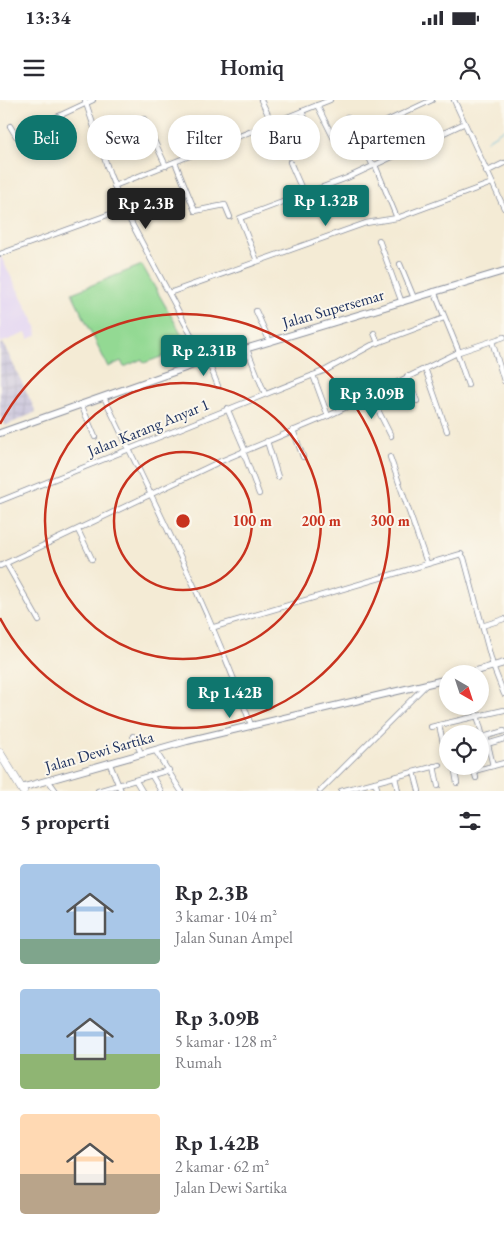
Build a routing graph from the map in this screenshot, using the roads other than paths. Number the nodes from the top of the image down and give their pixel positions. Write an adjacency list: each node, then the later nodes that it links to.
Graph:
1 (93, 100): 6 (street)
2 (261, 100): 9 (street)
3 (328, 100): 7 (street)
4 (432, 100): 12 (street)
5 (454, 100): 13 (street)
6 (86, 102): 14 (street); 26 (street)
7 (317, 105): 8 (street); 16 (street)
8 (302, 111): 10 (street); 11 (street)
9 (268, 115)
10 (292, 115)
11 (304, 115)
12 (400, 115)
13 (463, 124): 23 (street); 24 (street)
14 (10, 126)
15 (251, 131): 19 (street)
16 (330, 131)
17 (158, 149): 22 (street)
18 (371, 160): 23 (street)
19 (175, 162): 22 (street); 32 (street)
20 (290, 162): 28 (street)
21 (504, 163): 24 (street)
22 (166, 166): 26 (street)
23 (374, 166): 28 (street); 33 (street)
24 (486, 172): 25 (street)
25 (492, 183): 29 (street); 33 (street)
26 (114, 186): 31 (street)
27 (504, 191): 29 (street)
28 (304, 194): 36 (street)
29 (497, 194): 30 (street)
30 (504, 208)
31 (124, 209): 35 (street); 40 (street)
32 (230, 217)
33 (397, 218): 36 (street)
34 (379, 240): 42 (street)
35 (0, 254)
36 (256, 261): 40 (street)
37 (400, 264): 41 (street)
38 (504, 271): 39 (main road, Jalan Supersemar)
39 (434, 291): 41 (main road, Jalan Supersemar); 44 (street)
40 (169, 293): 52 (street)
41 (414, 298): 42 (main road, Jalan Supersemar)
42 (402, 303): 48 (main road, Jalan Supersemar)
43 (256, 311): 48 (street)
44 (444, 318): 49 (street, Jalan Karang Anyar 1); 51 (street)
45 (374, 333): 49 (street)
46 (504, 337): 47 (street)
47 (492, 341): 51 (street); 56 (street)
48 (270, 342): 50 (main road, Jalan Supersemar)
49 (378, 343): 54 (street, Jalan Karang Anyar 1)
50 (247, 349): 52 (main road, Jalan Supersemar); 59 (street)
51 (458, 353): 53 (street); 57 (street)
52 (207, 361): 58 (street); 61 (main road, Jalan Supersemar)
53 (425, 368): 55 (street); 67 (street)
54 (314, 375): 59 (street, Jalan Karang Anyar 1); 65 (street)
55 (407, 376): 60 (street); 62 (street)
56 (504, 381)
57 (468, 385)
58 (218, 386)
59 (265, 394): 64 (street, Jalan Karang Anyar 1)
60 (370, 394): 65 (street); 69 (street)
61 (104, 396): 63 (main road, Jalan Supersemar); 72 (street)
62 (417, 401)
63 (81, 404): 68 (main road, Jalan Supersemar); 70 (street)
64 (228, 408): 72 (street, Jalan Karang Anyar 1); 73 (street)
65 (328, 416): 66 (street)
66 (293, 430): 71 (street); 74 (street)
67 (447, 430)
68 (0, 433)
69 (391, 436)
70 (96, 437)
71 (266, 441): 73 (street); 76 (street)
72 (129, 449): 78 (street); 79 (street, Jalan Karang Anyar 1)
73 (244, 451): 77 (street); 78 (street)
74 (303, 457)
75 (390, 457): 83 (street)
76 (278, 476)
77 (259, 494)
78 (150, 495): 80 (street); 88 (street)
79 (0, 500)
80 (78, 530): 81 (street); 82 (street)
81 (92, 559)
82 (6, 563): 84 (street); 86 (street)
83 (427, 563): 87 (street); 88 (street)
84 (0, 566)
85 (504, 619): 87 (street)
86 (40, 621)
87 (482, 626): 90 (street)
88 (211, 628): 97 (street)
89 (504, 663): 90 (main road)
90 (493, 666): 91 (main road); 94 (street)
91 (489, 667)
92 (439, 681): 93 (main road, Jalan Dewi Sartika)
93 (425, 685): 97 (main road, Jalan Dewi Sartika); 136 (street)
94 (504, 694)
95 (504, 710): 96 (street)
96 (477, 716): 98 (street); 99 (street)
97 (251, 725): 108 (main road, Jalan Dewi Sartika)
98 (443, 725)
99 (480, 725)
100 (439, 726): 101 (street)
101 (431, 727)
102 (504, 731): 103 (street)
103 (489, 735)
104 (133, 736): 110 (street)
105 (504, 739): 106 (street)
106 (489, 744)
107 (489, 748): 113 (street)
108 (155, 750): 110 (main road, Jalan Dewi Sartika); 115 (street)
109 (0, 753): 128 (main road)
110 (141, 753): 111 (main road, Jalan Dewi Sartika)
111 (109, 762): 122 (main road, Jalan Dewi Sartika); 126 (street)
112 (504, 763): 113 (street)
113 (493, 766): 114 (street)
114 (489, 767)
115 (169, 770): 119 (street); 135 (street)
116 (414, 772): 120 (street); 127 (street); 140 (street)
117 (456, 775): 125 (street)
118 (475, 775): 121 (street)
119 (152, 776): 123 (street); 134 (street)
120 (395, 777): 124 (street); 139 (street)
121 (476, 778)
122 (48, 780): 128 (main road, Jalan Dewi Sartika); 130 (street)
123 (136, 781): 126 (street); 133 (street)
124 (376, 782): 129 (street); 138 (street)
125 (457, 783)
126 (119, 786): 131 (street); 132 (street)
127 (438, 786)
128 (25, 789)
129 (357, 789): 137 (street)
130 (56, 791)
131 (99, 791)
132 (121, 791)
133 (142, 791)
134 (161, 791)
135 (182, 791)
136 (320, 791)
137 (341, 791)
138 (378, 791)
139 (398, 791)
140 (419, 791)

